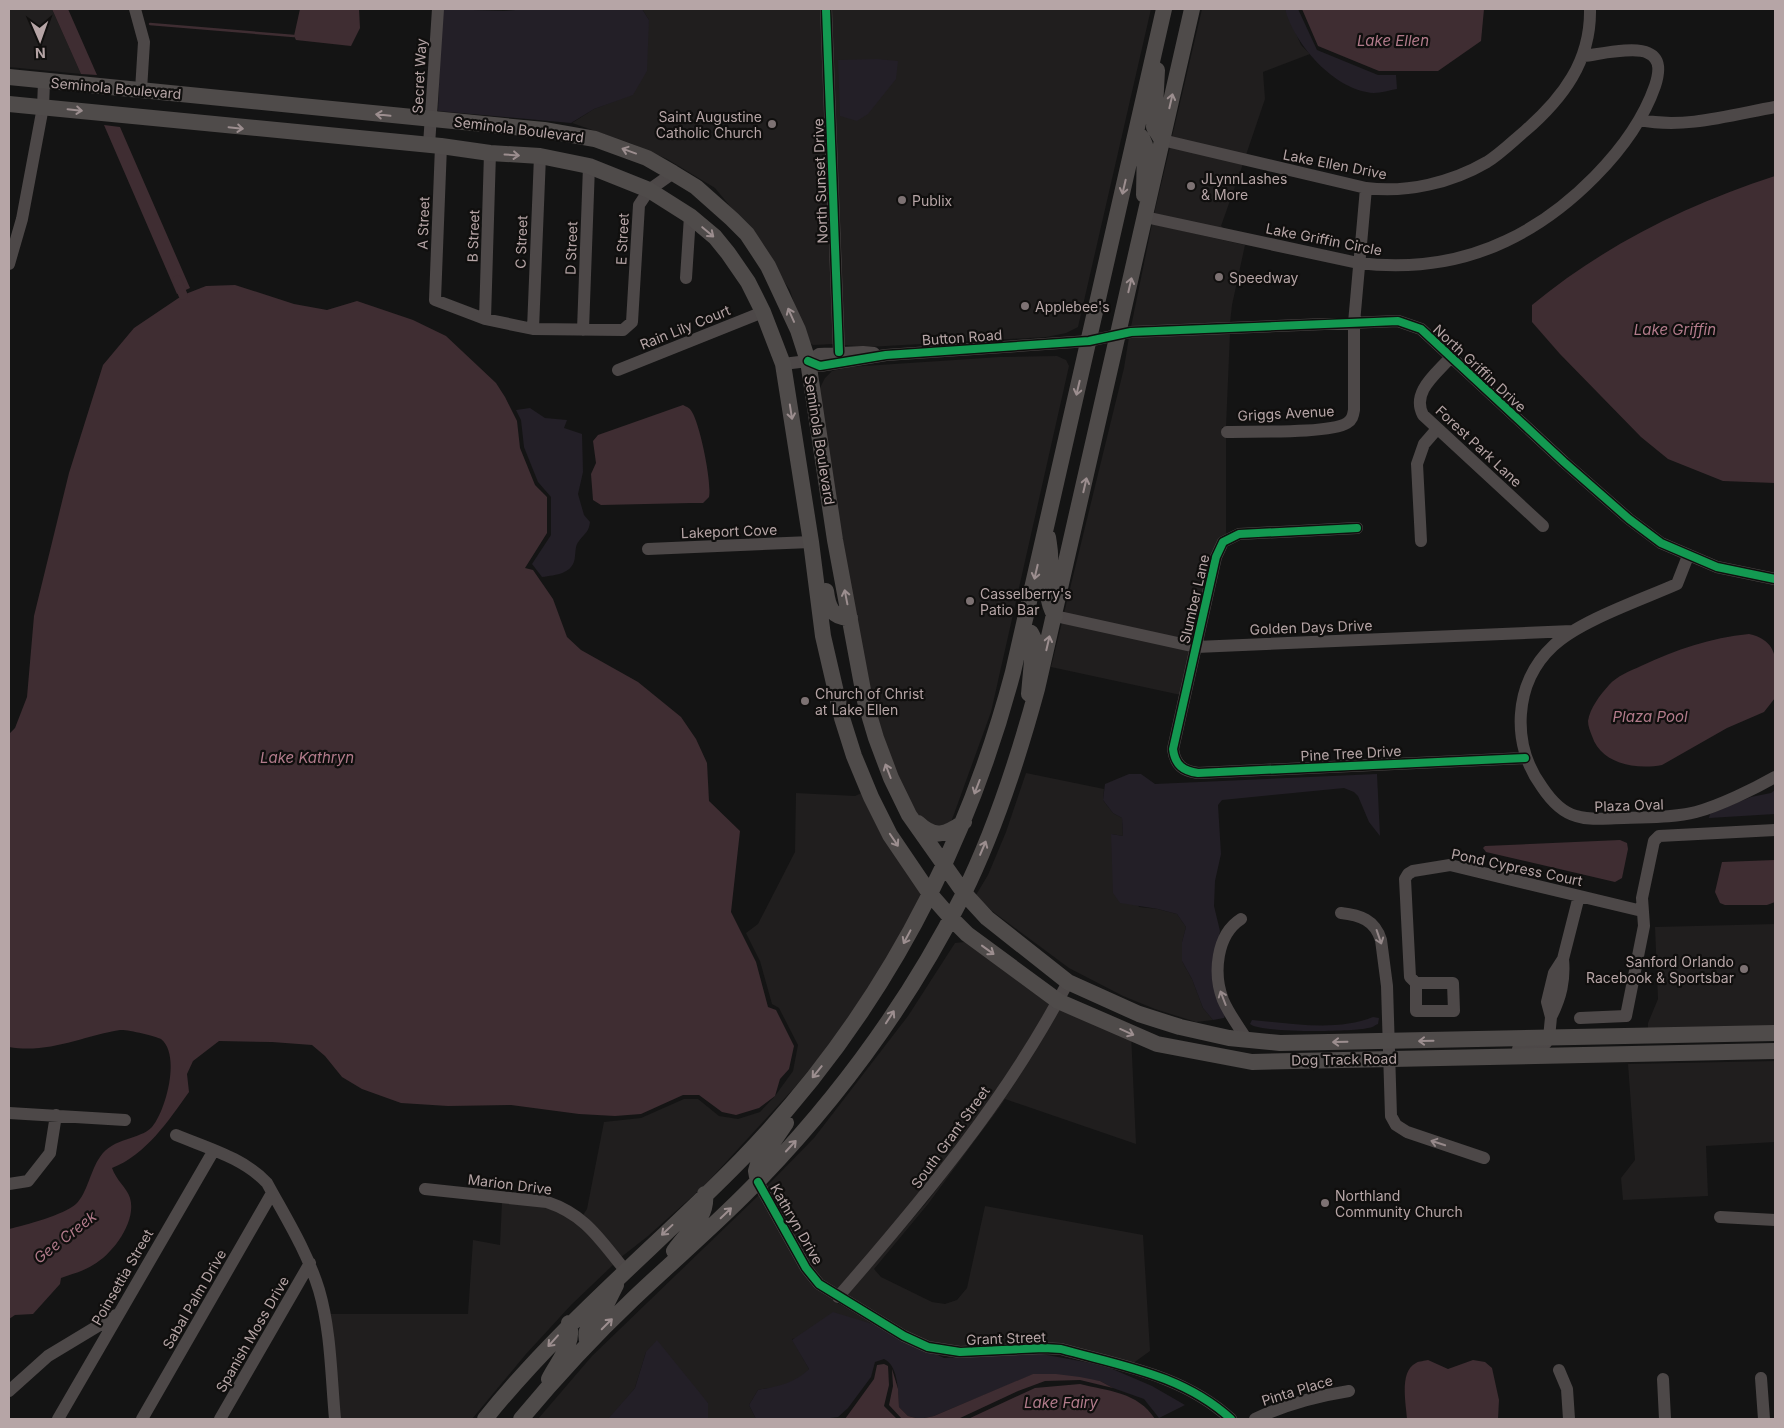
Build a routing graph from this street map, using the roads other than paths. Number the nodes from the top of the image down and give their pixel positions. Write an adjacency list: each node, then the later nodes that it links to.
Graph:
1 (135, 9): 11 (street)
2 (438, 9): 15 (street, Secret Way)
3 (826, 9): 38 (street, North Sunset Drive)
4 (1164, 9): 7 (main road)
5 (1590, 9): 8 (street, Lake Ellen Drive)
6 (1190, 12): 18 (main road, one-way to 6)
7 (1157, 40): 17 (main road); 18 (main road)
8 (1584, 56): 16 (street, Lake Griffin Circle); 24 (street, Lake Ellen Drive)
9 (9, 77): 10 (main road, Seminola Boulevard)
10 (44, 82): 11 (main road, Seminola Boulevard); 13 (street)
11 (141, 90): 15 (main road, Seminola Boulevard, one-way to 11)
12 (9, 104): 13 (main road, Seminola Boulevard)
13 (43, 107): 19 (main road, Seminola Boulevard, one-way to 19); 29 (street)
14 (1775, 107): 16 (street)
15 (431, 120): 19 (street, Secret Way); 23 (main road, Seminola Boulevard, one-way to 15)
16 (1640, 120): 28 (street, Lake Griffin Circle)
17 (1136, 132): 27 (main road); 37 (main road, one-way to 37)
18 (1162, 140): 24 (street, Lake Ellen Drive); 27 (main road)
19 (435, 146): 20 (main road, Seminola Boulevard); 32 (street, A Street)
20 (490, 153): 21 (main road, Seminola Boulevard, one-way to 21); 32 (street, B Street)
21 (540, 156): 22 (main road, Seminola Boulevard); 34 (street, C Street)
22 (589, 166): 25 (main road, Seminola Boulevard); 35 (street, D Street)
23 (673, 173): 25 (street, E Street); 41 (main road, Seminola Boulevard, one-way to 23)
24 (1366, 188): 28 (street)
25 (649, 190): 26 (main road, Seminola Boulevard); 35 (street, E Street)
26 (690, 216): 30 (street); 31 (main road, Seminola Boulevard, one-way to 31)
27 (1145, 217): 28 (street, Lake Griffin Circle); 36 (main road, one-way to 27)
28 (1358, 263): 33 (street)
29 (9, 264)
30 (686, 278)
31 (763, 312): 42 (main road, Seminola Boulevard); 43 (street, Rain Lily Court)
32 (485, 319): 34 (street)
33 (1354, 323): 36 (street, North Griffin Drive); 40 (street, North Griffin Drive); 45 (street, Griggs Avenue)
34 (533, 329): 35 (street)
35 (583, 330)
36 (1119, 333): 37 (street, Button Road); 54 (main road, one-way to 36)
37 (1089, 341): 39 (street, Button Road); 46 (main road, one-way to 46)
38 (839, 352): 39 (street, Button Road); 41 (street, Button Road)
39 (886, 355): 41 (street, Button Road)
40 (1450, 358): 44 (street, Forest Park Lane); 52 (street, North Griffin Drive)
41 (808, 361): 42 (street, Button Road); 55 (main road, Seminola Boulevard, one-way to 41)
42 (783, 364): 50 (main road, Seminola Boulevard, one-way to 50)
43 (618, 370)
44 (1437, 429): 47 (street, Forest Park Lane); 49 (street)
45 (1227, 432)
46 (1047, 525): 54 (main road); 56 (main road, one-way to 56)
47 (1543, 526)
48 (1357, 528): 58 (street, Slumber Lane)
49 (1421, 541)
50 (812, 542): 51 (street, Lakeport Cove); 55 (main road); 68 (main road, Seminola Boulevard, one-way to 68)
51 (648, 549)
52 (1688, 556): 53 (street, North Griffin Drive); 57 (street, Plaza Oval)
53 (1775, 578)
54 (1055, 616): 58 (street, Golden Days Drive); 59 (main road, one-way to 54)
55 (850, 618): 63 (main road, Seminola Boulevard, one-way to 55)
56 (1023, 629): 59 (main road); 64 (main road, one-way to 64)
57 (1572, 631): 58 (street, Golden Days Drive); 60 (street, Plaza Oval)
58 (1196, 647): 61 (street, Slumber Lane)
59 (1027, 726): 67 (main road, one-way to 59)
60 (1525, 758): 61 (street, Pine Tree Drive); 62 (street, Plaza Oval)
61 (1179, 766)
62 (1775, 777)
63 (909, 815): 64 (main road); 66 (main road, Seminola Boulevard)
64 (964, 822): 66 (main road)
65 (1775, 830): 70 (street)
66 (944, 867): 67 (main road, Seminola Boulevard); 68 (main road)
67 (964, 893): 72 (main road); 74 (main road, Dog Track Road)
68 (930, 894): 72 (main road, Seminola Boulevard); 89 (main road, one-way to 89)
69 (1579, 896): 70 (street, Pond Cypress Court); 75 (street, Pond Cypress Court); 80 (street)
70 (1642, 911): 77 (street)
71 (1341, 913): 82 (street, one-way to 82)
72 (951, 918): 76 (main road, Dog Track Road, one-way to 76); 96 (main road, one-way to 72)
73 (1241, 919): 81 (street, one-way to 73)
74 (1068, 982): 76 (street, South Grant Street); 81 (main road, Dog Track Road)
75 (1416, 983)
76 (1058, 1001): 87 (main road, Dog Track Road, one-way to 87); 106 (street, South Grant Street)
77 (1580, 1018)
78 (1775, 1033): 79 (main road, Dog Track Road)
79 (1745, 1034): 80 (main road, Dog Track Road); 86 (street)
80 (1549, 1038): 82 (main road, Dog Track Road, one-way to 82); 88 (street)
81 (1247, 1040): 82 (main road, Dog Track Road, one-way to 81)
82 (1389, 1042): 87 (street)
83 (1775, 1045): 85 (street)
84 (1775, 1051): 85 (main road, Dog Track Road)
85 (1740, 1052): 86 (main road, Dog Track Road)
86 (1550, 1055): 88 (main road, Dog Track Road)
87 (1390, 1058): 88 (main road, Dog Track Road); 95 (street, one-way to 87)
88 (1422, 1058)
89 (804, 1088): 96 (main road); 100 (main road)
90 (9, 1113): 91 (street)
91 (56, 1115): 92 (street); 97 (street)
92 (125, 1120)
93 (176, 1135): 94 (street)
94 (214, 1150): 99 (street); 107 (street, Poinsettia Street)
95 (1484, 1158)
96 (758, 1182): 105 (main road, one-way to 96); 106 (street, Kathryn Drive)
97 (9, 1184)
98 (425, 1189): 104 (street, Marion Drive)
99 (272, 1193): 103 (street); 117 (street, Sabal Palm Drive)
100 (706, 1194): 104 (main road, one-way to 104); 105 (main road)
101 (1720, 1217): 102 (street)
102 (1775, 1220)
103 (310, 1263): 118 (street, Spanish Moss Drive); 119 (street)
104 (624, 1270): 108 (main road); 109 (main road)
105 (656, 1277): 109 (main road, one-way to 105)
106 (838, 1298): 122 (street, Grant Street)
107 (118, 1313): 113 (street); 116 (street, Poinsettia Street)
108 (569, 1323): 115 (main road); 120 (main road, one-way to 120)
109 (588, 1344): 115 (main road)
110 (1559, 1370): 124 (street)
111 (1761, 1378): 126 (street)
112 (1663, 1379): 125 (street)
113 (9, 1391)
114 (1349, 1391): 123 (street, Pinta Place)
115 (538, 1398): 121 (main road)
116 (58, 1419)
117 (142, 1419)
118 (220, 1419)
119 (334, 1419)
120 (485, 1419)
121 (521, 1419)
122 (1231, 1419)
123 (1255, 1419)
124 (1569, 1419)
125 (1666, 1419)
126 (1764, 1419)

